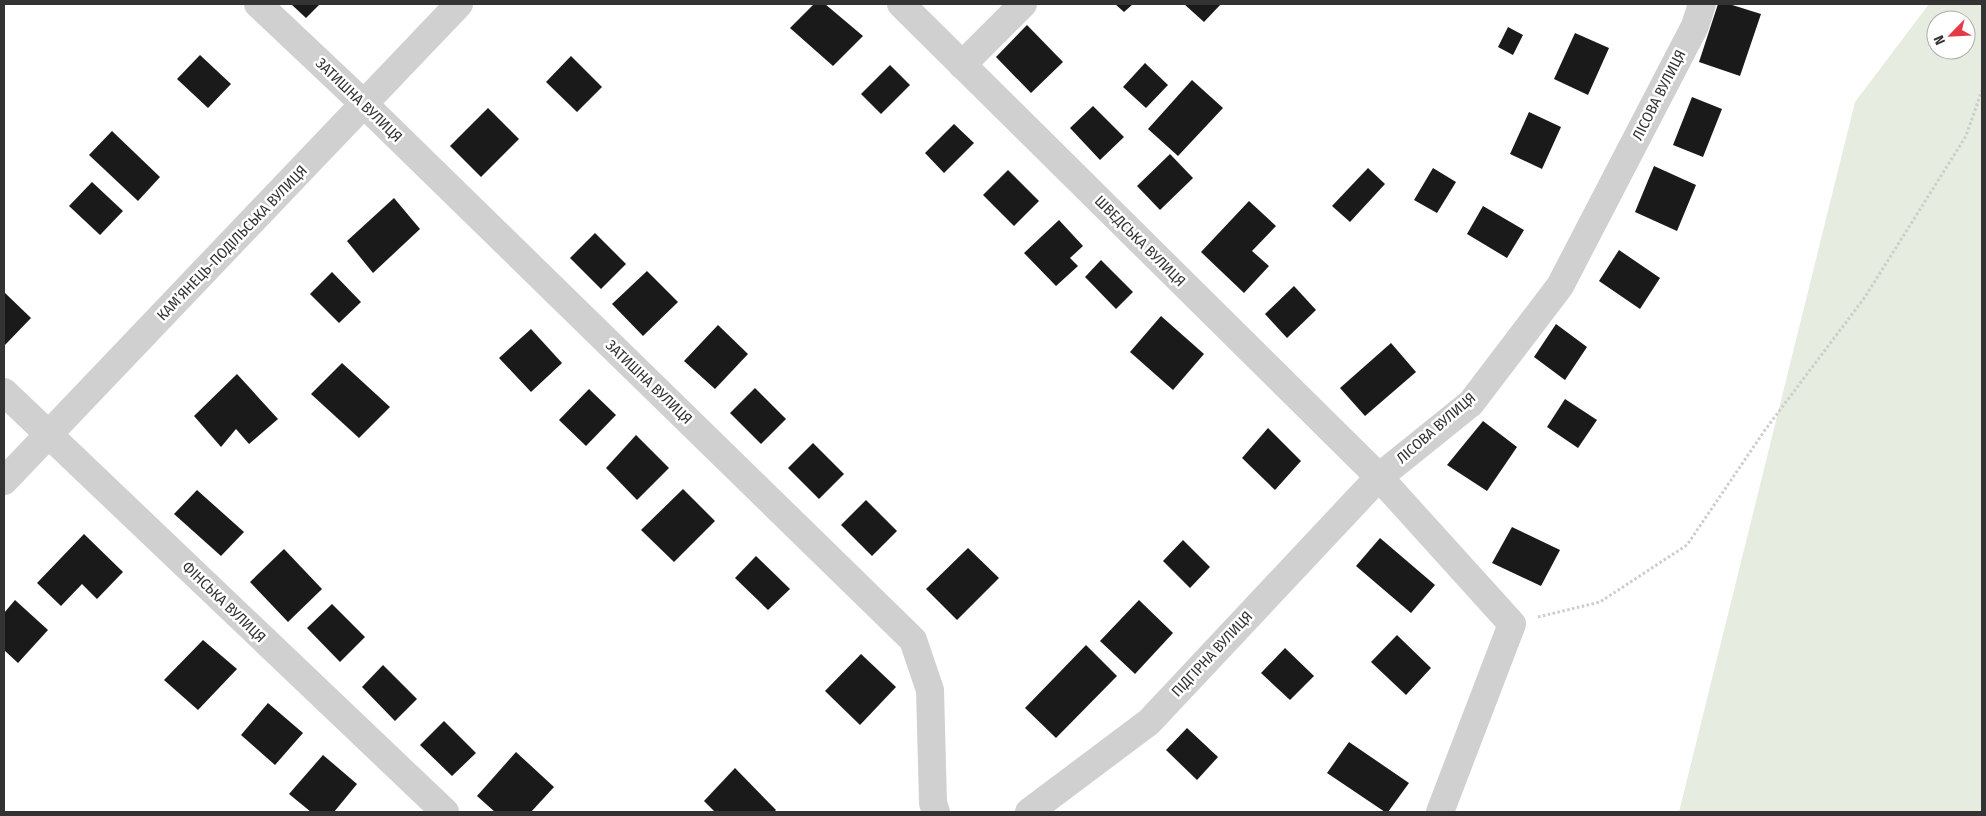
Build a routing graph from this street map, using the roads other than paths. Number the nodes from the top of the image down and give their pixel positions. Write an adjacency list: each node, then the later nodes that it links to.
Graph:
1 (258, 4): 7 (street, ЗАТИШНА ВУЛИЦЯ)
2 (459, 4): 7 (street, КАМ’ЯНЕЦЬ-ПОДІЛЬСЬКА ВУЛИЦЯ)
3 (901, 4): 6 (street, ШВЕДСЬКА ВУЛИЦЯ)
4 (1023, 4): 6 (street)
5 (1702, 4): 10 (street, ЛІСОВА ВУЛИЦЯ)
6 (962, 65): 10 (street, ШВЕДСЬКА ВУЛИЦЯ)
7 (364, 104): 9 (street, КАМ’ЯНЕЦЬ-ПОДІЛЬСЬКА ВУЛИЦЯ); 13 (street, ЗАТИШНА ВУЛИЦЯ)
8 (4, 392): 9 (street, ФІНСЬКА ВУЛИЦЯ)
9 (48, 435): 11 (street, КАМ’ЯНЕЦЬ-ПОДІЛЬСЬКА ВУЛИЦЯ); 12 (street, ФІНСЬКА ВУЛИЦЯ)
10 (1379, 477): 14 (street, ПІДГІРНА ВУЛИЦЯ); 15 (street)
11 (4, 481)
12 (445, 812)
13 (936, 812)
14 (1029, 812)
15 (1440, 812)

